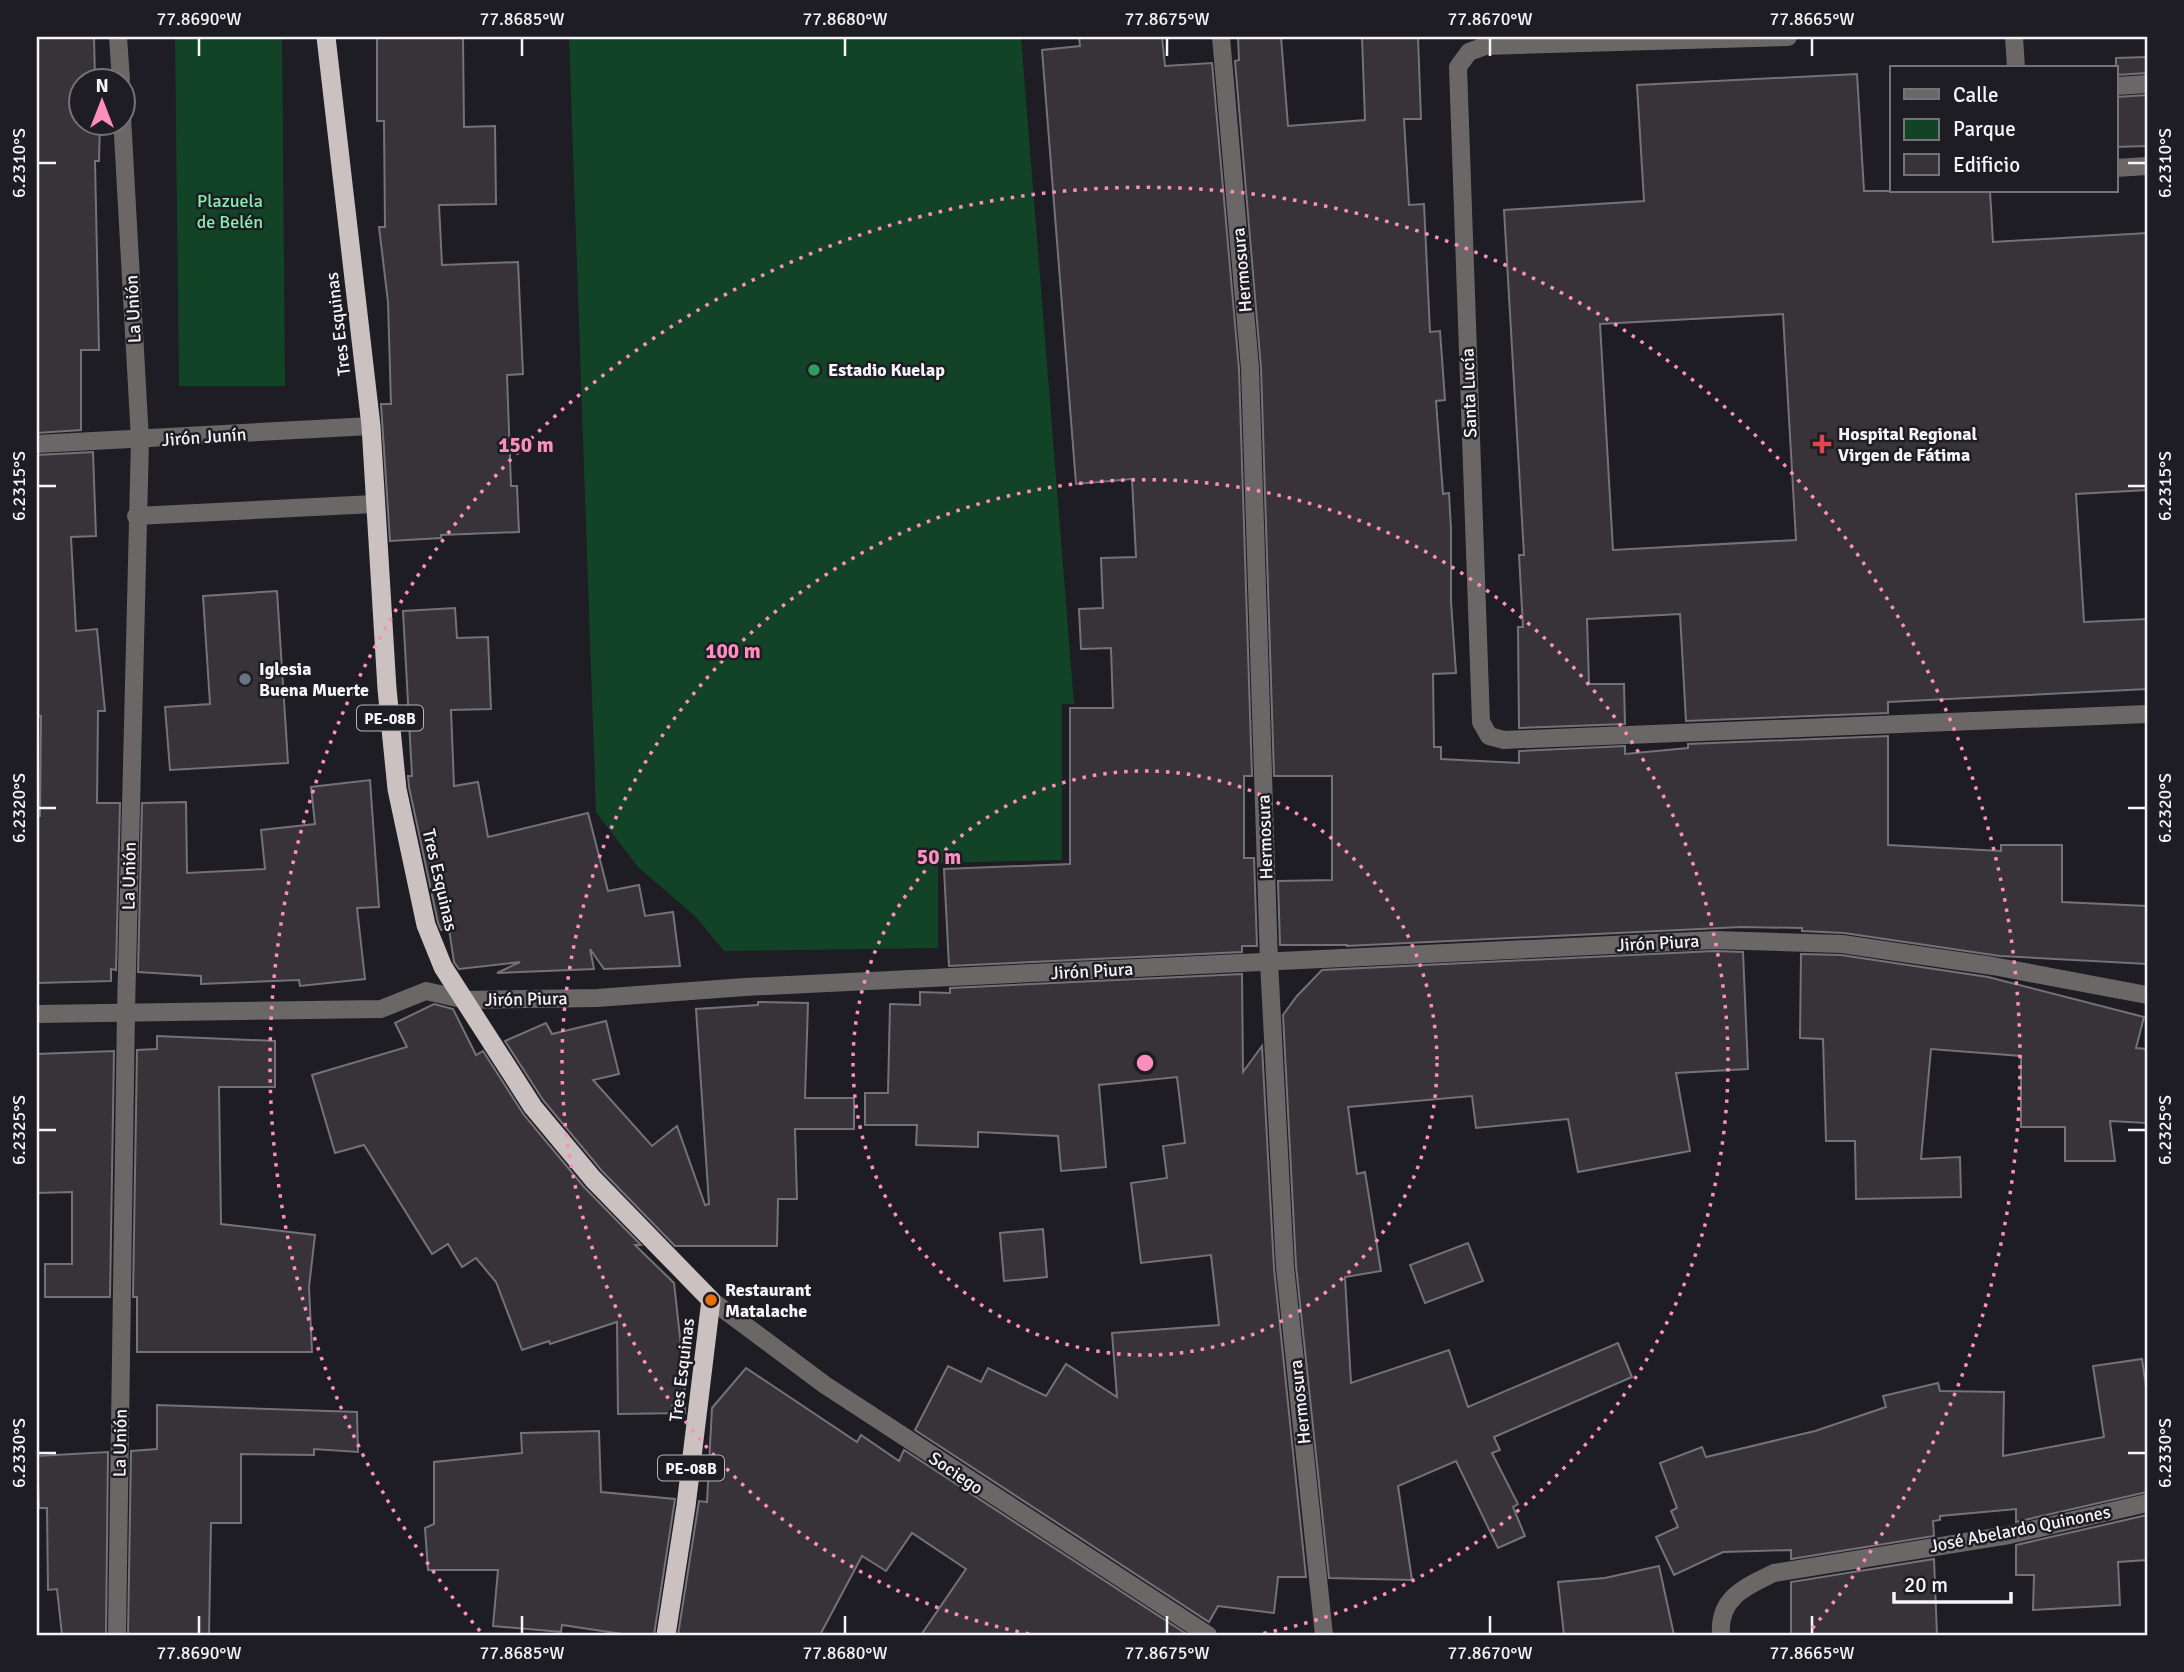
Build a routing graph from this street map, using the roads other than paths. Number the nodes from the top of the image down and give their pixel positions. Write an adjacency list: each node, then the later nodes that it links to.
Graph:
1 (118, 37): 8 (street)
2 (326, 37): 15 (highway, Tres Esquinas / PE-08B)
3 (1222, 37): 21 (street, Hermosura)
4 (1788, 37): 6 (street)
5 (2014, 37): 9 (street)
6 (1682, 38): 7 (street)
7 (1635, 40): 20 (street, Santa Lucía)
8 (120, 66)
9 (2016, 66)
10 (2147, 84): 11 (street)
11 (2118, 86)
12 (123, 136): 16 (street, La Unión)
13 (2147, 166): 14 (street)
14 (2118, 167)
15 (371, 426): 16 (street, Jirón Junín); 18 (highway, Tres Esquinas / PE-08B)
16 (140, 440): 17 (street, Jirón Junín); 19 (street, La Unión)
17 (37, 444)
18 (374, 504): 19 (street); 23 (highway, Tres Esquinas / PE-08B)
19 (136, 516): 24 (street, La Unión)
20 (2147, 714)
21 (1269, 962): 22 (street, Jirón Piura); 23 (street, Jirón Piura); 31 (street, Hermosura)
22 (2147, 995)
23 (466, 1000): 24 (street, Jirón Piura); 26 (highway, Tres Esquinas / PE-08B)
24 (126, 1010): 25 (street, Jirón Piura); 28 (street, La Unión)
25 (37, 1014)
26 (711, 1300): 29 (highway, Tres Esquinas / PE-08B); 30 (street, Sociego)
27 (2147, 1503): 32 (street, José Abelardo Quinones)
28 (117, 1635)
29 (666, 1635)
30 (1208, 1635)
31 (1324, 1635)
32 (1721, 1635)

